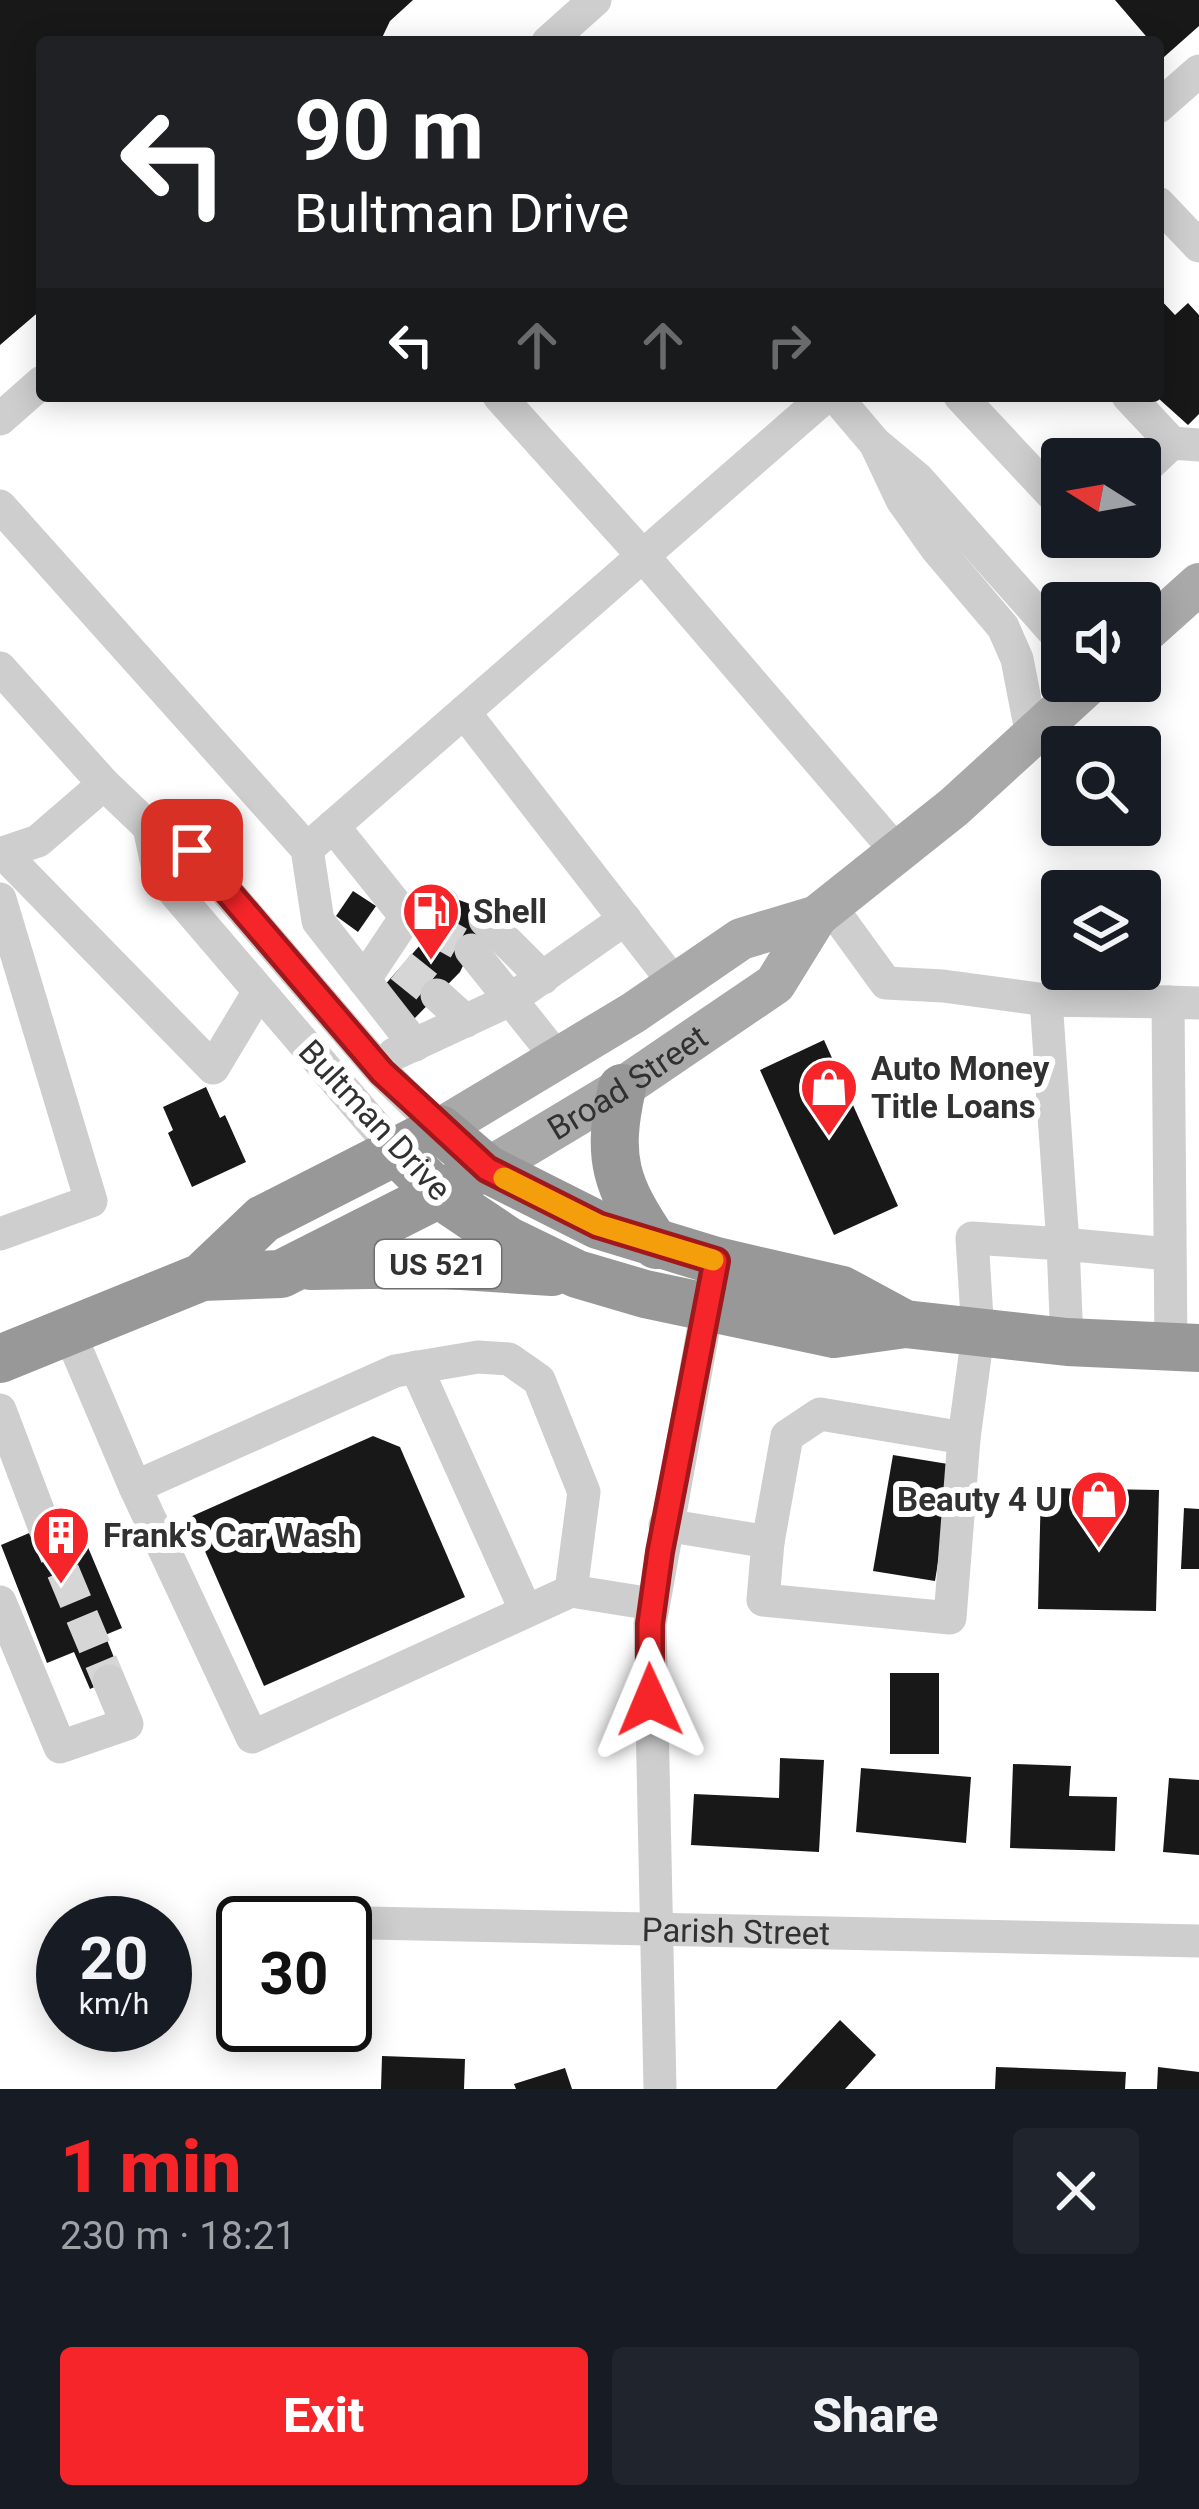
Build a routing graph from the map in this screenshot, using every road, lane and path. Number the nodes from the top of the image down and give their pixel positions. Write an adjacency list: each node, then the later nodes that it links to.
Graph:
1 (595, 0): 2 (street)
2 (555, 36)
3 (1199, 71): 4 (street)
4 (1164, 101)
5 (1164, 211): 6 (street)
6 (1199, 246)
7 (36, 387): 13 (street)
8 (504, 402): 18 (street)
9 (819, 402): 18 (street)
10 (840, 402): 14 (street)
11 (966, 402): 16 (street)
12 (1135, 402): 15 (street)
13 (0, 418)
14 (875, 443): 20 (street); 25 (street)
15 (1185, 444)
16 (1041, 483)
17 (0, 506): 29 (street)
18 (643, 556): 24 (street); 31 (street)
19 (1199, 584): 21 (main road)
20 (1041, 617)
21 (1161, 619)
22 (0, 668): 26 (street, Bultman Drive)
23 (1069, 702): 25 (main road, Broad Street)
24 (464, 712): 27 (street); 34 (street)
25 (1032, 736): 31 (main road, Broad Street)
26 (104, 784): 28 (street, Bultman Drive); 30 (street)
27 (333, 826): 29 (street); 35 (street)
28 (148, 827): 38 (street, Bultman Drive); 46 (street, Bultman Drive)
29 (307, 849): 35 (street)
30 (2, 854): 38 (street)
31 (898, 854): 33 (main road, Broad Street)
32 (0, 899): 52 (street)
33 (824, 911): 37 (main road, Broad Street); 41 (street); 47 (main road, Broad Street)
34 (625, 919): 36 (street); 37 (street)
35 (383, 966): 44 (street)
36 (543, 978): 40 (street); 40 (street)
37 (675, 984): 45 (main road, Broad Street)
38 (258, 993): 49 (street, Bultman Drive)
39 (437, 995): 43 (street)
40 (511, 1000): 43 (street); 45 (street)
41 (1046, 1000): 42 (street); 54 (street)
42 (1184, 1002): 55 (street)
43 (466, 1021): 44 (street)
44 (415, 1045): 46 (street)
45 (558, 1059): 48 (main road, Broad Street)
46 (374, 1063): 48 (street, Bultman Drive)
47 (622, 1088): 50 (main road, Broad Street); 53 (highway)
48 (440, 1130): 49 (highway, Broad Street / US 521); 50 (highway, Bultman Drive / US 521)
49 (397, 1152): 51 (highway, Bultman Drive); 59 (highway, Broad Street / US 521)
50 (487, 1169): 51 (highway, Broad Street); 53 (highway, Bultman Drive / US 521)
51 (440, 1195): 57 (highway, Broad Street); 58 (highway, Bultman Drive)
52 (0, 1234)
53 (656, 1244): 56 (highway, Bultman Drive / US 521)
54 (1064, 1244): 55 (street); 63 (street); 64 (street)
55 (1168, 1254): 65 (street)
56 (716, 1261): 60 (street); 61 (highway, Bultman Drive / US 521)
57 (299, 1266): 58 (highway, US 521); 59 (highway, Broad Street / US 521)
58 (577, 1274): 60 (highway, Bultman Drive / US 521)
59 (202, 1277): 62 (highway, Broad Street / US 521)
60 (706, 1309): 61 (highway, Bultman Drive / US 521); 71 (street)
61 (905, 1324): 63 (highway, Bultman Drive / US 521)
62 (69, 1332): 66 (highway, Broad Street / US 521); 70 (street)
63 (978, 1334): 64 (highway, Bultman Drive / US 521); 69 (street)
64 (1066, 1342): 65 (highway, Bultman Drive / US 521)
65 (1185, 1348)
66 (0, 1359)
67 (416, 1367): 70 (street); 74 (street); 77 (street)
68 (0, 1410): 72 (street)
69 (964, 1438): 73 (street); 73 (street)
70 (135, 1487): 77 (street)
71 (665, 1525): 73 (street); 76 (street)
72 (44, 1526)
73 (768, 1542)
74 (571, 1591): 76 (street); 77 (street)
75 (0, 1602): 78 (street)
76 (652, 1604): 80 (street)
77 (526, 1611)
78 (110, 1681)
79 (372, 1923): 80 (street, Parish Street)
80 (656, 1929): 81 (street, Parish Street); 82 (street)
81 (1199, 1941)
82 (660, 2089)

